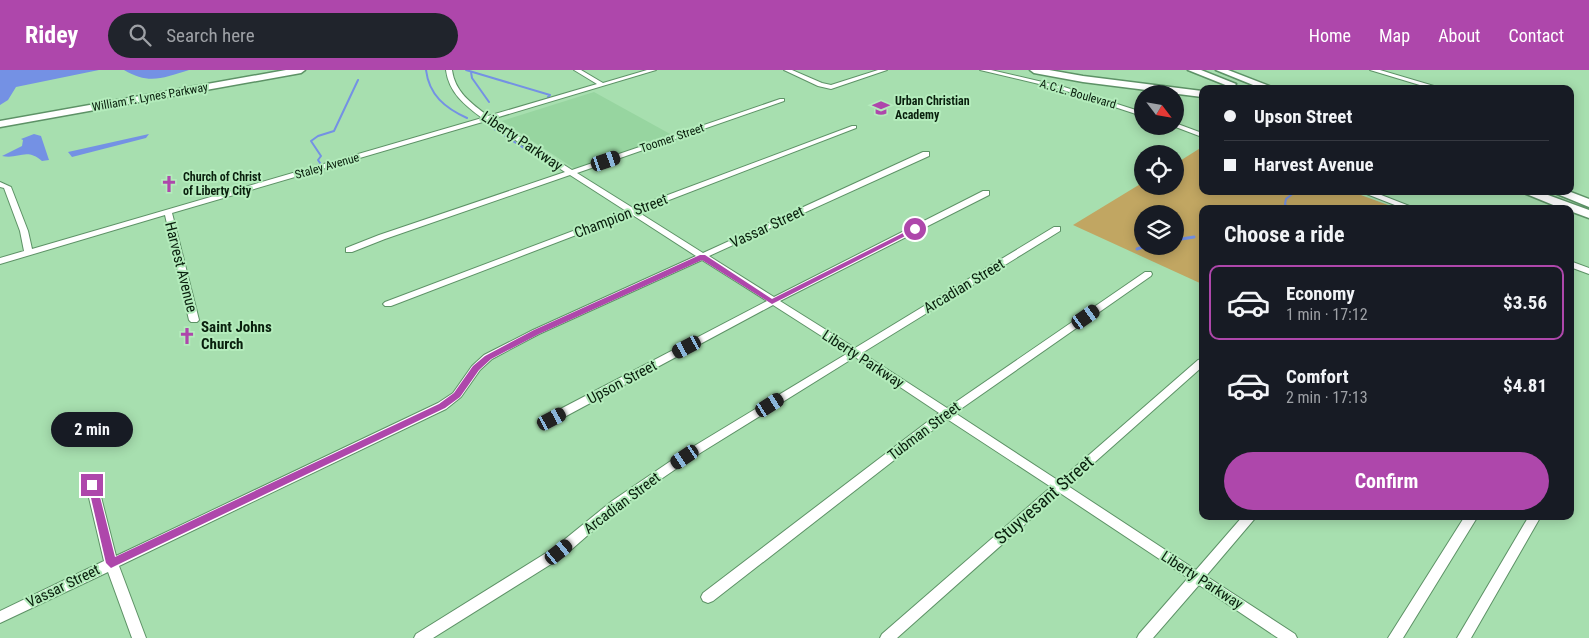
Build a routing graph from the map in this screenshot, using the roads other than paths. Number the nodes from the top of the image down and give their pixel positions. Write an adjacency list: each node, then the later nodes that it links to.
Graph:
1 (279, 70): 20 (highway, William F. Lynes Parkway)
2 (301, 70): 22 (highway, William F. Lynes Parkway)
3 (449, 70): 21 (street, Liberty Parkway)
4 (576, 70): 13 (street)
5 (653, 70): 13 (street, Staley Avenue)
6 (787, 70): 7 (street)
7 (884, 70)
8 (983, 70): 19 (street, A.C.L. Boulevard)
9 (1034, 70): 17 (highway)
10 (1192, 70): 14 (highway)
11 (1220, 70): 15 (highway)
12 (1372, 70): 16 (street)
13 (603, 85): 21 (street, Staley Avenue)
14 (1233, 85)
15 (1261, 85)
16 (1426, 85)
17 (1199, 94)
18 (782, 100): 27 (street, Toomer Street)
19 (1134, 111)
20 (0, 119)
21 (487, 119): 27 (street, Liberty Parkway); 38 (street, Staley Avenue)
22 (0, 124)
23 (854, 127): 37 (street, Champion Street)
24 (1184, 128): 25 (street)
25 (1199, 134)
26 (926, 154): 43 (street, Vassar Street)
27 (571, 173): 37 (street, Liberty Parkway); 41 (street, Toomer Street)
28 (0, 184): 42 (street)
29 (986, 194): 48 (street, Upson Street)
30 (1374, 195): 34 (street)
31 (1536, 195): 35 (highway)
32 (1567, 195): 33 (highway)
33 (1589, 203)
34 (1402, 205)
35 (1564, 205)
36 (1574, 209): 39 (highway)
37 (633, 211): 43 (street, Liberty Parkway); 49 (street, Champion Street)
38 (168, 213): 42 (street, Staley Avenue); 50 (street, Harvest Avenue)
39 (1589, 214)
40 (1056, 229): 51 (street, Arcadian Street)
41 (349, 250)
42 (28, 252): 44 (street, Staley Avenue)
43 (702, 257): 48 (street, Liberty Parkway); 60 (street, Vassar Street)
44 (0, 261)
45 (1574, 265): 46 (street)
46 (1589, 271)
47 (1148, 274): 53 (street, Tubman Street)
48 (772, 302): 51 (street, Liberty Parkway); 54 (street, Upson Street)
49 (388, 304)
50 (194, 320)
51 (855, 353): 53 (street, Liberty Parkway); 65 (street, Arcadian Street)
52 (1199, 365): 56 (street, Stuyvesant Street)
53 (946, 414): 56 (street, Liberty Parkway); 62 (street, Tubman Street)
54 (552, 419)
55 (92, 485): 60 (street)
56 (1059, 486): 61 (street, Liberty Parkway); 66 (street, Stuyvesant Street)
57 (1247, 520): 61 (street)
58 (1469, 520): 69 (street)
59 (1533, 520): 70 (street)
60 (111, 563): 63 (street, Vassar Street); 64 (street)
61 (1198, 576): 67 (street); 68 (street, Liberty Parkway)
62 (708, 597)
63 (0, 617)
64 (139, 638)
65 (421, 638)
66 (887, 638)
67 (1144, 638)
68 (1290, 638)
69 (1395, 638)
70 (1464, 638)

